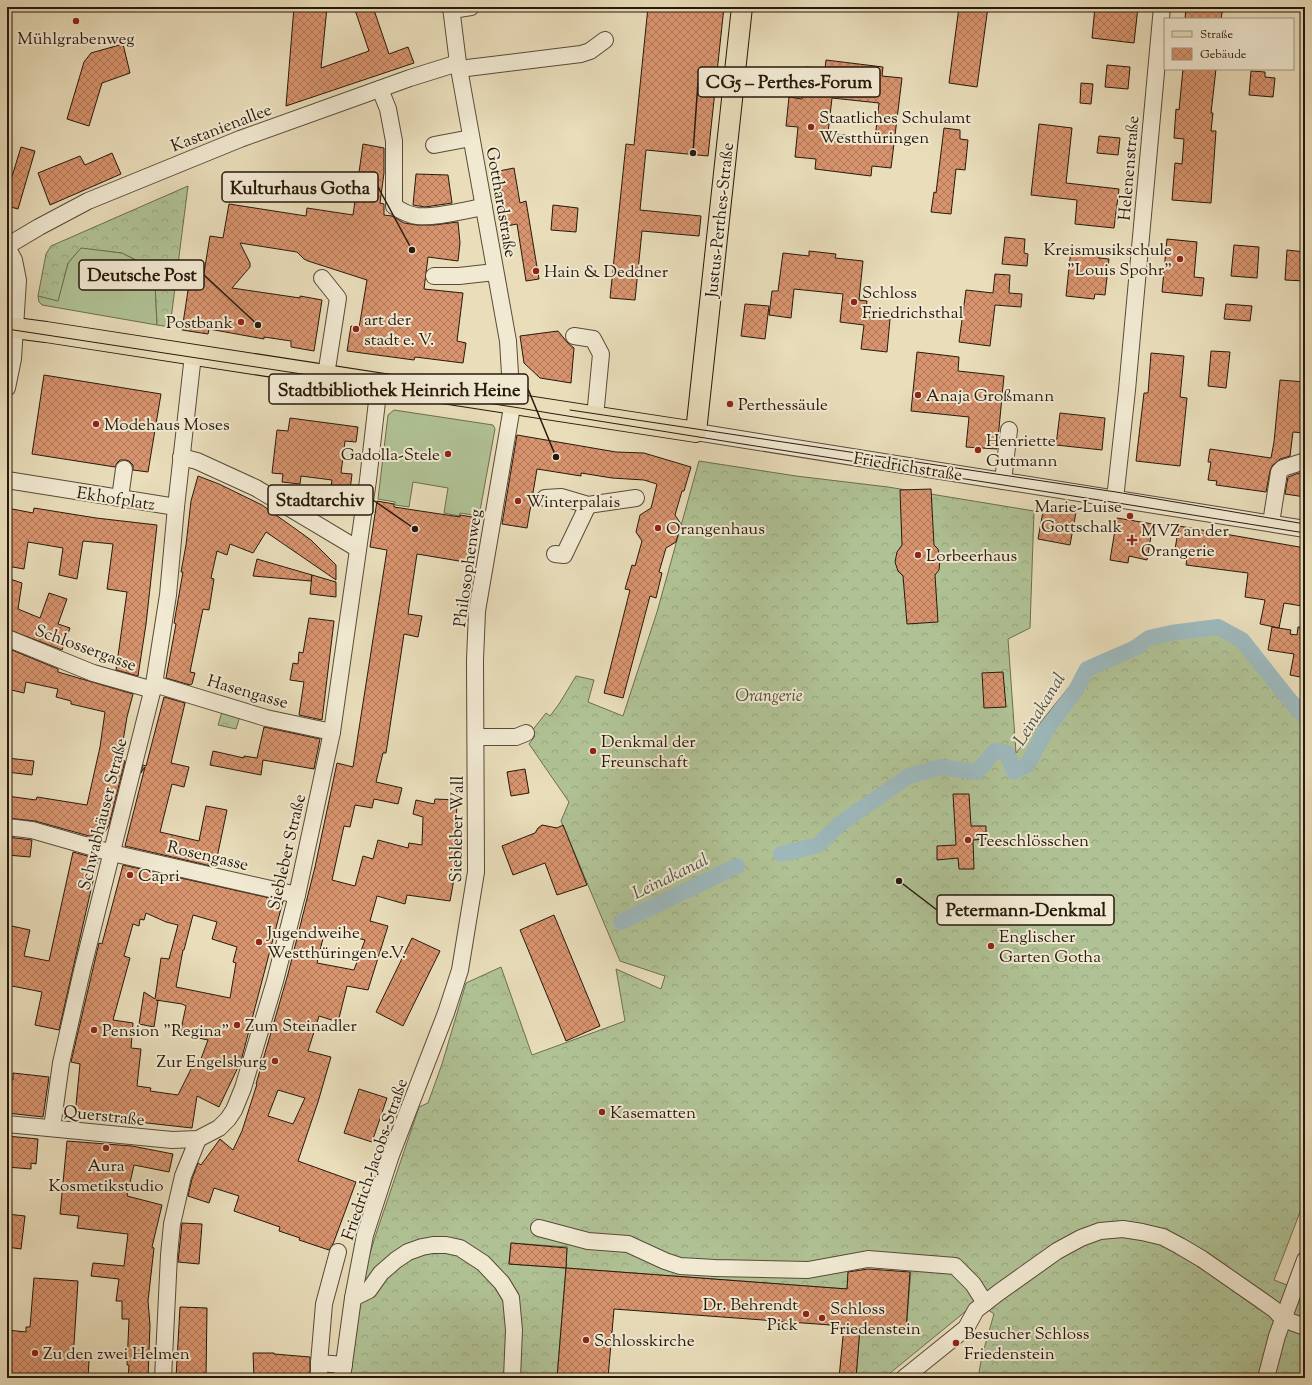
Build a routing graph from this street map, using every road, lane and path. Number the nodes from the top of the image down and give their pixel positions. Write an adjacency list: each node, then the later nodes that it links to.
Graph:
1 (470, 7): 4 (street)
2 (742, 7): 24 (main road, Justus-Perthes-Straße)
3 (1162, 7): 33 (street, Helenenstraße)
4 (452, 9): 6 (street, Gotthardstraße)
5 (605, 40): 6 (street, Kastanienallee)
6 (459, 66): 7 (street, Kastanienallee); 8 (street, Gotthardstraße)
7 (380, 89): 10 (street); 11 (street, Kastanienallee)
8 (471, 138): 9 (street); 10 (street, Gotthardstraße)
9 (434, 145)
10 (484, 207): 12 (street, Gotthardstraße)
11 (7, 247): 15 (street)
12 (495, 272): 13 (street); 21 (street, Gotthardstraße)
13 (434, 276)
14 (322, 278): 18 (street)
15 (10, 327): 17 (main road); 20 (street)
16 (574, 336): 22 (street)
17 (192, 362): 18 (main road); 25 (street, Ekhofplatz)
18 (326, 375): 19 (main road)
19 (379, 384): 21 (main road); 38 (street)
20 (7, 388)
21 (512, 404): 22 (main road, Friedrichstraße); 44 (street, Philosophenweg)
22 (595, 417): 24 (main road, Friedrichstraße)
23 (1009, 430): 29 (street)
24 (696, 432): 29 (street, Friedrichstraße)
25 (181, 457): 35 (street, Ekhofplatz); 38 (street)
26 (1305, 462): 36 (street)
27 (124, 469): 30 (street)
28 (7, 480): 30 (street, Ekhofplatz)
29 (1003, 481): 33 (street, Friedrichstraße)
30 (120, 498): 35 (street, Ekhofplatz)
31 (545, 498): 34 (street)
32 (636, 498): 34 (street)
33 (1115, 499): 36 (street, Friedrichstraße)
34 (588, 504): 39 (street)
35 (176, 508): 41 (street, Schwabhäuser Straße)
36 (1270, 523): 37 (street, Friedrichstraße)
37 (1305, 529)
38 (358, 549): 42 (street, Siebleber Straße)
39 (555, 554)
40 (7, 638): 41 (street, Schlossergasse)
41 (153, 687): 42 (street, Hasengasse); 46 (street, Schwabhäuser Straße)
42 (332, 732): 47 (street, Siebleber Straße)
43 (526, 733): 44 (street)
44 (476, 737): 48 (street, Siebleber Wall)
45 (7, 827): 46 (street, Rosengasse)
46 (112, 853): 47 (street, Rosengasse); 50 (street, Schwabhäuser Straße)
47 (296, 894): 51 (street, Siebleber Straße)
48 (460, 970): 55 (street, Friedrich-Jacobs-Straße)
49 (7, 1124): 50 (street, Querstraße)
50 (52, 1128): 51 (street, Querstraße)
51 (198, 1139): 61 (street)
52 (539, 1228): 56 (street)
53 (338, 1252): 59 (street, Friedrich-Jacobs-Straße)
54 (1305, 1260): 57 (street)
55 (353, 1298): 60 (street, Friedrich-Jacobs-Straße); 62 (street)
56 (985, 1303): 57 (street); 63 (street)
57 (1283, 1319): 58 (street); 64 (street)
58 (1305, 1327)
59 (319, 1370): 60 (street, Friedrich-Jacobs-Straße)
60 (343, 1372)
61 (163, 1378)
62 (512, 1378)
63 (904, 1378)
64 (1266, 1378)

